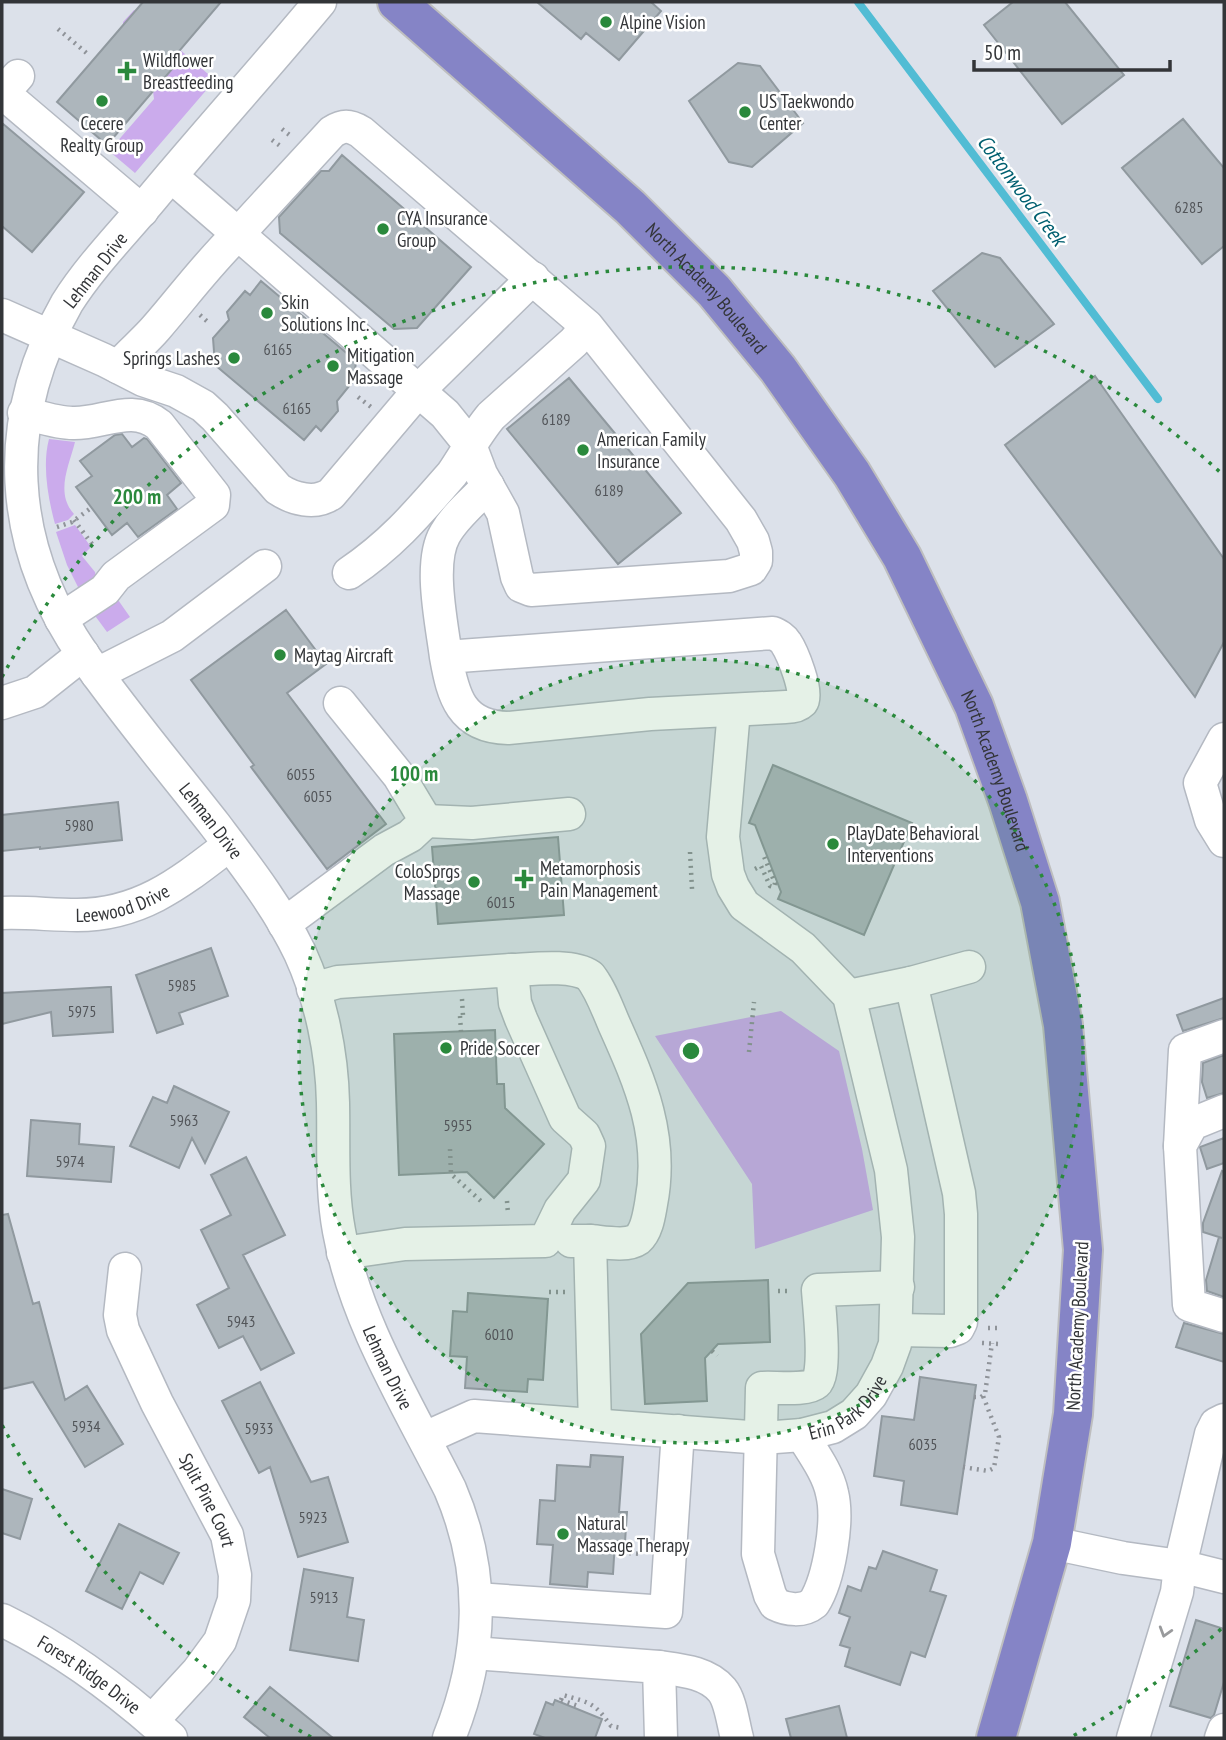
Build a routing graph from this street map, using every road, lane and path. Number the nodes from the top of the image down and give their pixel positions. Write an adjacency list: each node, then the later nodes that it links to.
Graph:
1 (320, 2): 6 (street, Lehman Drive)
2 (397, 2): 75 (highway, North Academy Boulevard)
3 (58, 29): 4 (path)
4 (90, 56)
5 (8, 87): 7 (street)
6 (171, 176): 7 (street, Lehman Drive); 8 (street)
7 (142, 211): 12 (street, Lehman Drive)
8 (238, 234): 9 (street); 13 (street); 14 (street)
9 (533, 278): 11 (street); 14 (street)
10 (2, 315): 12 (street)
11 (587, 326): 16 (street); 18 (street)
12 (49, 337): 13 (street); 15 (street, Lehman Drive)
13 (118, 367): 14 (street)
14 (418, 390): 16 (street)
15 (24, 413): 17 (street, Lehman Drive); 25 (street)
16 (470, 445): 18 (street); 24 (street)
17 (10, 481): 25 (street, Lehman Drive)
18 (488, 486): 26 (street)
19 (91, 508): 20 (path)
20 (74, 520): 21 (path); 22 (path)
21 (53, 528)
22 (95, 548)
23 (265, 566): 27 (street)
24 (349, 573)
25 (61, 619): 27 (street, Lehman Drive)
26 (446, 657): 30 (street); 30 (street)
27 (90, 664): 28 (street); 35 (street, Lehman Drive)
28 (2, 703)
29 (340, 703): 33 (street)
30 (734, 709): 46 (street)
31 (1224, 739): 34 (street)
32 (569, 814): 33 (street)
33 (426, 821): 41 (street)
34 (1224, 841)
35 (229, 845): 40 (street, Leewood Drive); 41 (street, Lehman Drive)
36 (690, 852): 39 (path)
37 (763, 854): 38 (path)
38 (759, 878)
39 (692, 889)
40 (2, 913)
41 (284, 924): 45 (street, Lehman Drive)
42 (969, 967): 44 (street)
43 (512, 970): 45 (street); 56 (street); 57 (street)
44 (911, 983): 46 (street); 62 (street)
45 (313, 989): 58 (street, Lehman Drive)
46 (849, 996): 60 (street, Erin Park Drive)
47 (754, 1002): 51 (path)
48 (460, 1016): 49 (path)
49 (461, 1031)
50 (1224, 1036): 53 (street)
51 (749, 1052)
52 (1224, 1111): 53 (street)
53 (1180, 1146): 61 (street)
54 (450, 1149): 55 (path)
55 (482, 1202)
56 (545, 1241): 57 (street); 58 (street)
57 (590, 1241): 69 (street)
58 (343, 1252): 72 (street, Lehman Drive)
59 (125, 1269): 85 (street, Split Pine Court)
60 (898, 1287): 62 (street, Erin Park Drive); 73 (street)
61 (1224, 1316)
62 (897, 1330): 71 (street, Erin Park Drive)
63 (992, 1343): 66 (path)
64 (712, 1351): 65 (path)
65 (717, 1356)
66 (983, 1396): 67 (path); 74 (path)
67 (974, 1397)
68 (1224, 1420): 76 (street)
69 (595, 1425): 70 (street, Erin Park Drive); 72 (street, Erin Park Drive)
70 (678, 1431): 73 (street, Erin Park Drive); 78 (street)
71 (802, 1435): 73 (street, Erin Park Drive); 73 (street)
72 (425, 1438): 78 (street, Lehman Drive)
73 (762, 1438)
74 (964, 1467)
75 (1052, 1543): 76 (street); 90 (highway, North Academy Boulevard)
76 (1180, 1566): 77 (street); 82 (street, one-way to 82)
77 (1224, 1577)
78 (476, 1599): 80 (street, Lehman Drive)
79 (2, 1620): 85 (street, Forest Ridge Drive)
80 (473, 1653): 81 (street); 87 (street, Lehman Drive)
81 (659, 1667): 88 (street); 89 (street)
82 (1142, 1706): 91 (street); 92 (street)
83 (578, 1709): 84 (path)
84 (621, 1728)
85 (162, 1730)
86 (1224, 1730): 93 (street)
87 (449, 1738)
88 (661, 1738)
89 (737, 1738)
90 (996, 1738)
91 (1132, 1738)
92 (1156, 1738)
93 (1221, 1738)

